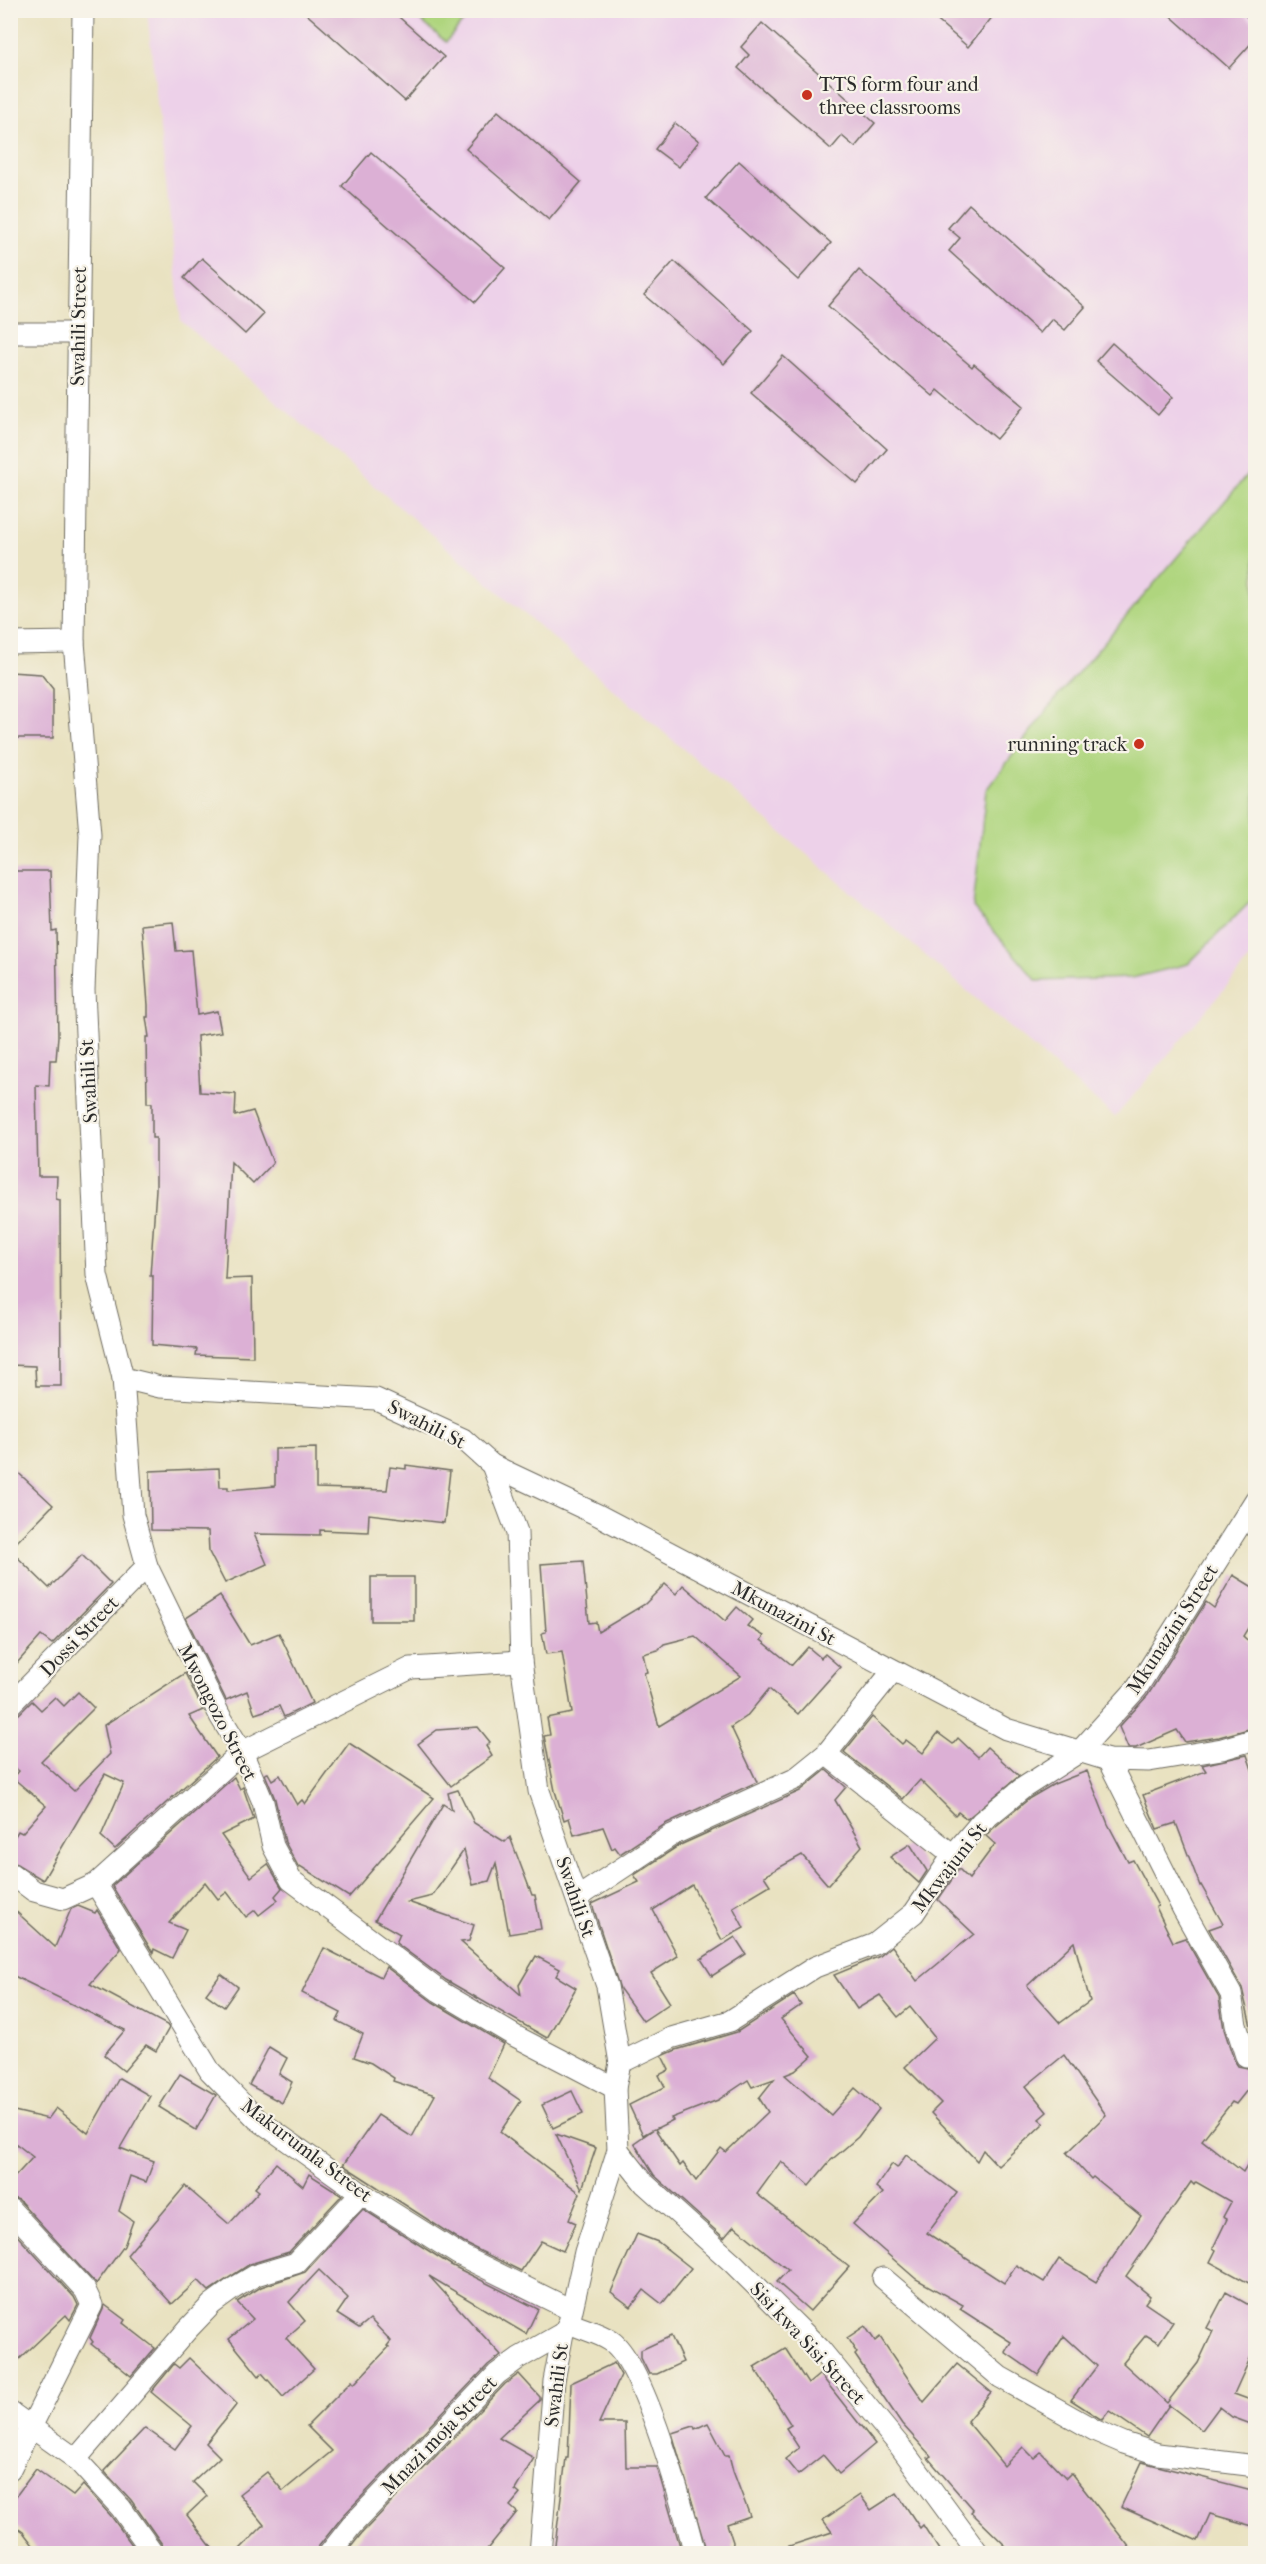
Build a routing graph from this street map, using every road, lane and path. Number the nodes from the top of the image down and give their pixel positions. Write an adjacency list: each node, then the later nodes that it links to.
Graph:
1 (83, 10): 3 (street, Swahili Street)
2 (10, 333): 3 (street)
3 (78, 333): 4 (street, Swahili Street)
4 (74, 642): 5 (street); 6 (street, Swahili St)
5 (10, 643)
6 (123, 1378): 7 (street, Swahili St); 9 (street, Mwongozo Street)
7 (492, 1465): 10 (street, Swahili St); 11 (street, Mkunazini St)
8 (1256, 1499): 15 (street, Mkunazini Street)
9 (147, 1566): 12 (street, Dossi Street); 14 (street, Mwongozo Street)
10 (521, 1661): 14 (street); 21 (street, Swahili St)
11 (892, 1672): 15 (street, Mkunazini St); 16 (street)
12 (10, 1705)
13 (1256, 1739): 17 (street, Mkunazini St)
14 (242, 1752): 20 (street); 24 (street, Mwongozo Street)
15 (1079, 1752): 17 (street, Mkunazini St); 18 (street, Mkwajuni St)
16 (826, 1754): 18 (street); 21 (street)
17 (1108, 1760): 22 (street)
18 (953, 1855): 23 (street, Mkwajuni St)
19 (10, 1873): 20 (street)
20 (96, 1884): 26 (street, Makurumla Street)
21 (577, 1898): 23 (street, Swahili St)
22 (1246, 2056)
23 (620, 2063): 24 (street, Swahili St)
24 (615, 2088): 25 (street, Swahili St)
25 (618, 2150): 29 (street, Swahili St); 39 (street, Sisi kwa Sisi Street)
26 (361, 2193): 29 (street, Makurumla Street); 32 (street)
27 (10, 2209): 31 (street)
28 (883, 2278): 33 (street)
29 (567, 2322): 36 (street, Mnazi moja Street); 37 (street, Swahili St); 38 (street, Makurumla Street)
30 (10, 2412): 31 (street)
31 (31, 2428): 32 (street); 34 (street)
32 (76, 2459): 35 (street)
33 (1256, 2466)
34 (10, 2469)
35 (153, 2553)
36 (329, 2553)
37 (540, 2553)
38 (695, 2553)
39 (979, 2553)

